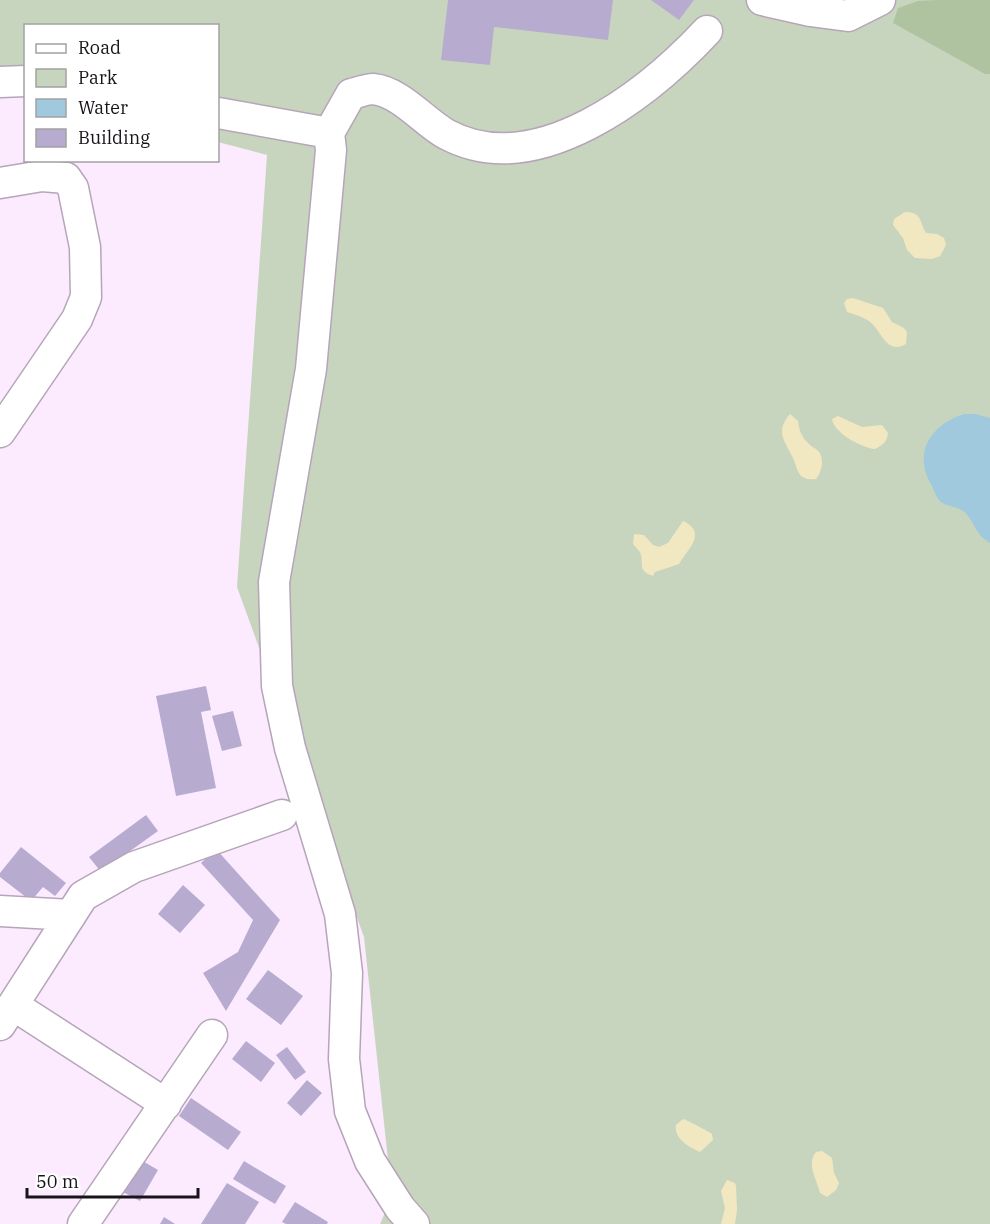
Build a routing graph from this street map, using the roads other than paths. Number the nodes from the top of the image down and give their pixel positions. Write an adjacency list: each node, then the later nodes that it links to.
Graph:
1 (762, 0): 2 (street)
2 (880, 0)
3 (707, 31): 7 (street)
4 (24, 81): 5 (street)
5 (0, 82)
6 (219, 113): 7 (street)
7 (329, 133): 17 (street)
8 (0, 183): 9 (street)
9 (0, 432)
10 (282, 815): 12 (street)
11 (0, 911): 12 (street)
12 (71, 915): 13 (street)
13 (6, 1015): 15 (street)
14 (212, 1035): 15 (street)
15 (166, 1104): 16 (street)
16 (83, 1224)
17 (414, 1224)

